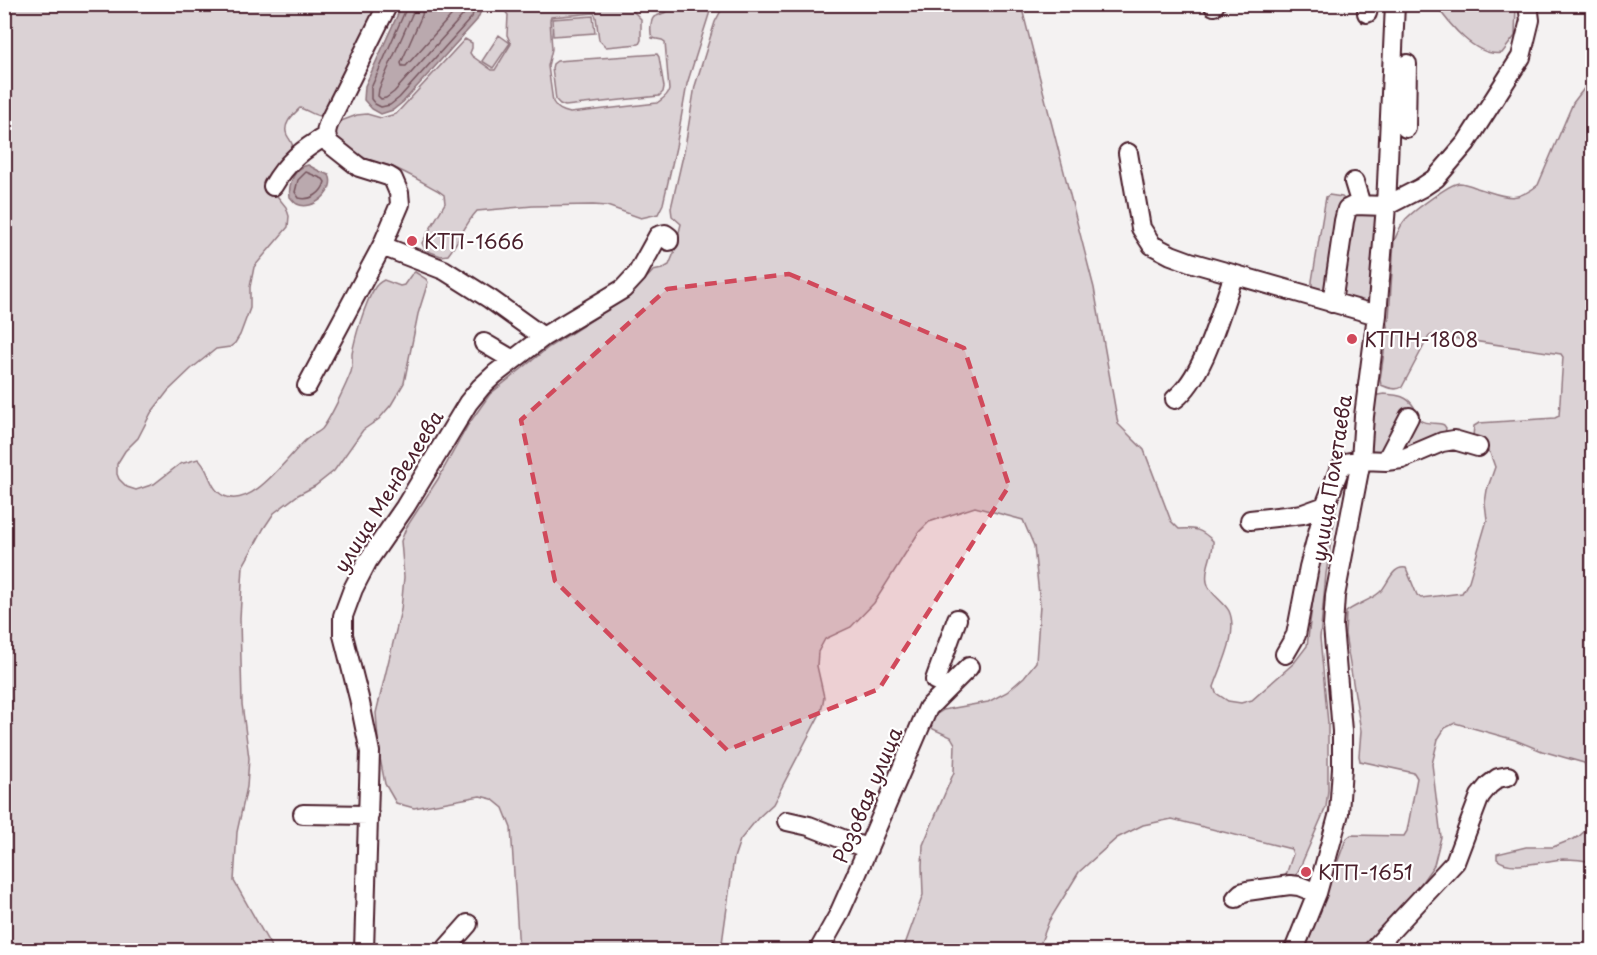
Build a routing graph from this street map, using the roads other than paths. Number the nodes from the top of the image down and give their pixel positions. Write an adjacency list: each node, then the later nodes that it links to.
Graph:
1 (388, 4): 7 (street)
2 (1395, 4): 5 (street, улица Полетаева)
3 (1528, 4): 12 (street)
4 (1407, 64): 5 (street)
5 (1399, 102): 6 (street); 12 (street, улица Полетаева)
6 (1406, 128)
7 (326, 136): 10 (street); 14 (street)
8 (1128, 153): 15 (street)
9 (1354, 182): 11 (street)
10 (273, 186)
11 (1361, 205): 12 (street); 16 (street)
12 (1386, 206): 19 (street, улица Полетаева)
13 (669, 242): 20 (street, улица Менделеева)
14 (382, 246): 20 (street); 23 (street)
15 (1234, 275): 17 (street); 24 (street)
16 (1335, 280): 17 (street); 18 (street)
17 (1303, 295): 18 (street)
18 (1332, 303): 19 (street)
19 (1377, 315): 27 (street, улица Полетаева)
20 (543, 337): 22 (street, улица Менделеева)
21 (484, 343): 22 (street)
22 (513, 360): 39 (street, улица Менделеева)
23 (308, 386)
24 (1175, 399)
25 (1409, 417): 28 (street)
26 (1478, 447): 28 (street)
27 (1361, 460): 28 (street); 29 (street); 42 (street, улица Полетаева)
28 (1386, 461)
29 (1325, 506): 30 (street); 33 (street)
30 (1250, 520)
31 (957, 620): 35 (street)
32 (934, 644): 35 (street)
33 (1285, 654)
34 (969, 667): 36 (street, Розовая улица)
35 (934, 680): 36 (street)
36 (928, 708): 41 (street, Розовая улица)
37 (1508, 776): 49 (street)
38 (303, 814): 39 (street)
39 (369, 815): 45 (street, улица Менделеева)
40 (787, 821): 41 (street)
41 (868, 849): 47 (street, Розовая улица)
42 (1317, 893): 43 (street); 48 (street, улица Полетаева)
43 (1236, 898)
44 (468, 924): 46 (street)
45 (363, 951)
46 (445, 951)
47 (819, 951)
48 (1293, 951)
49 (1372, 951)

